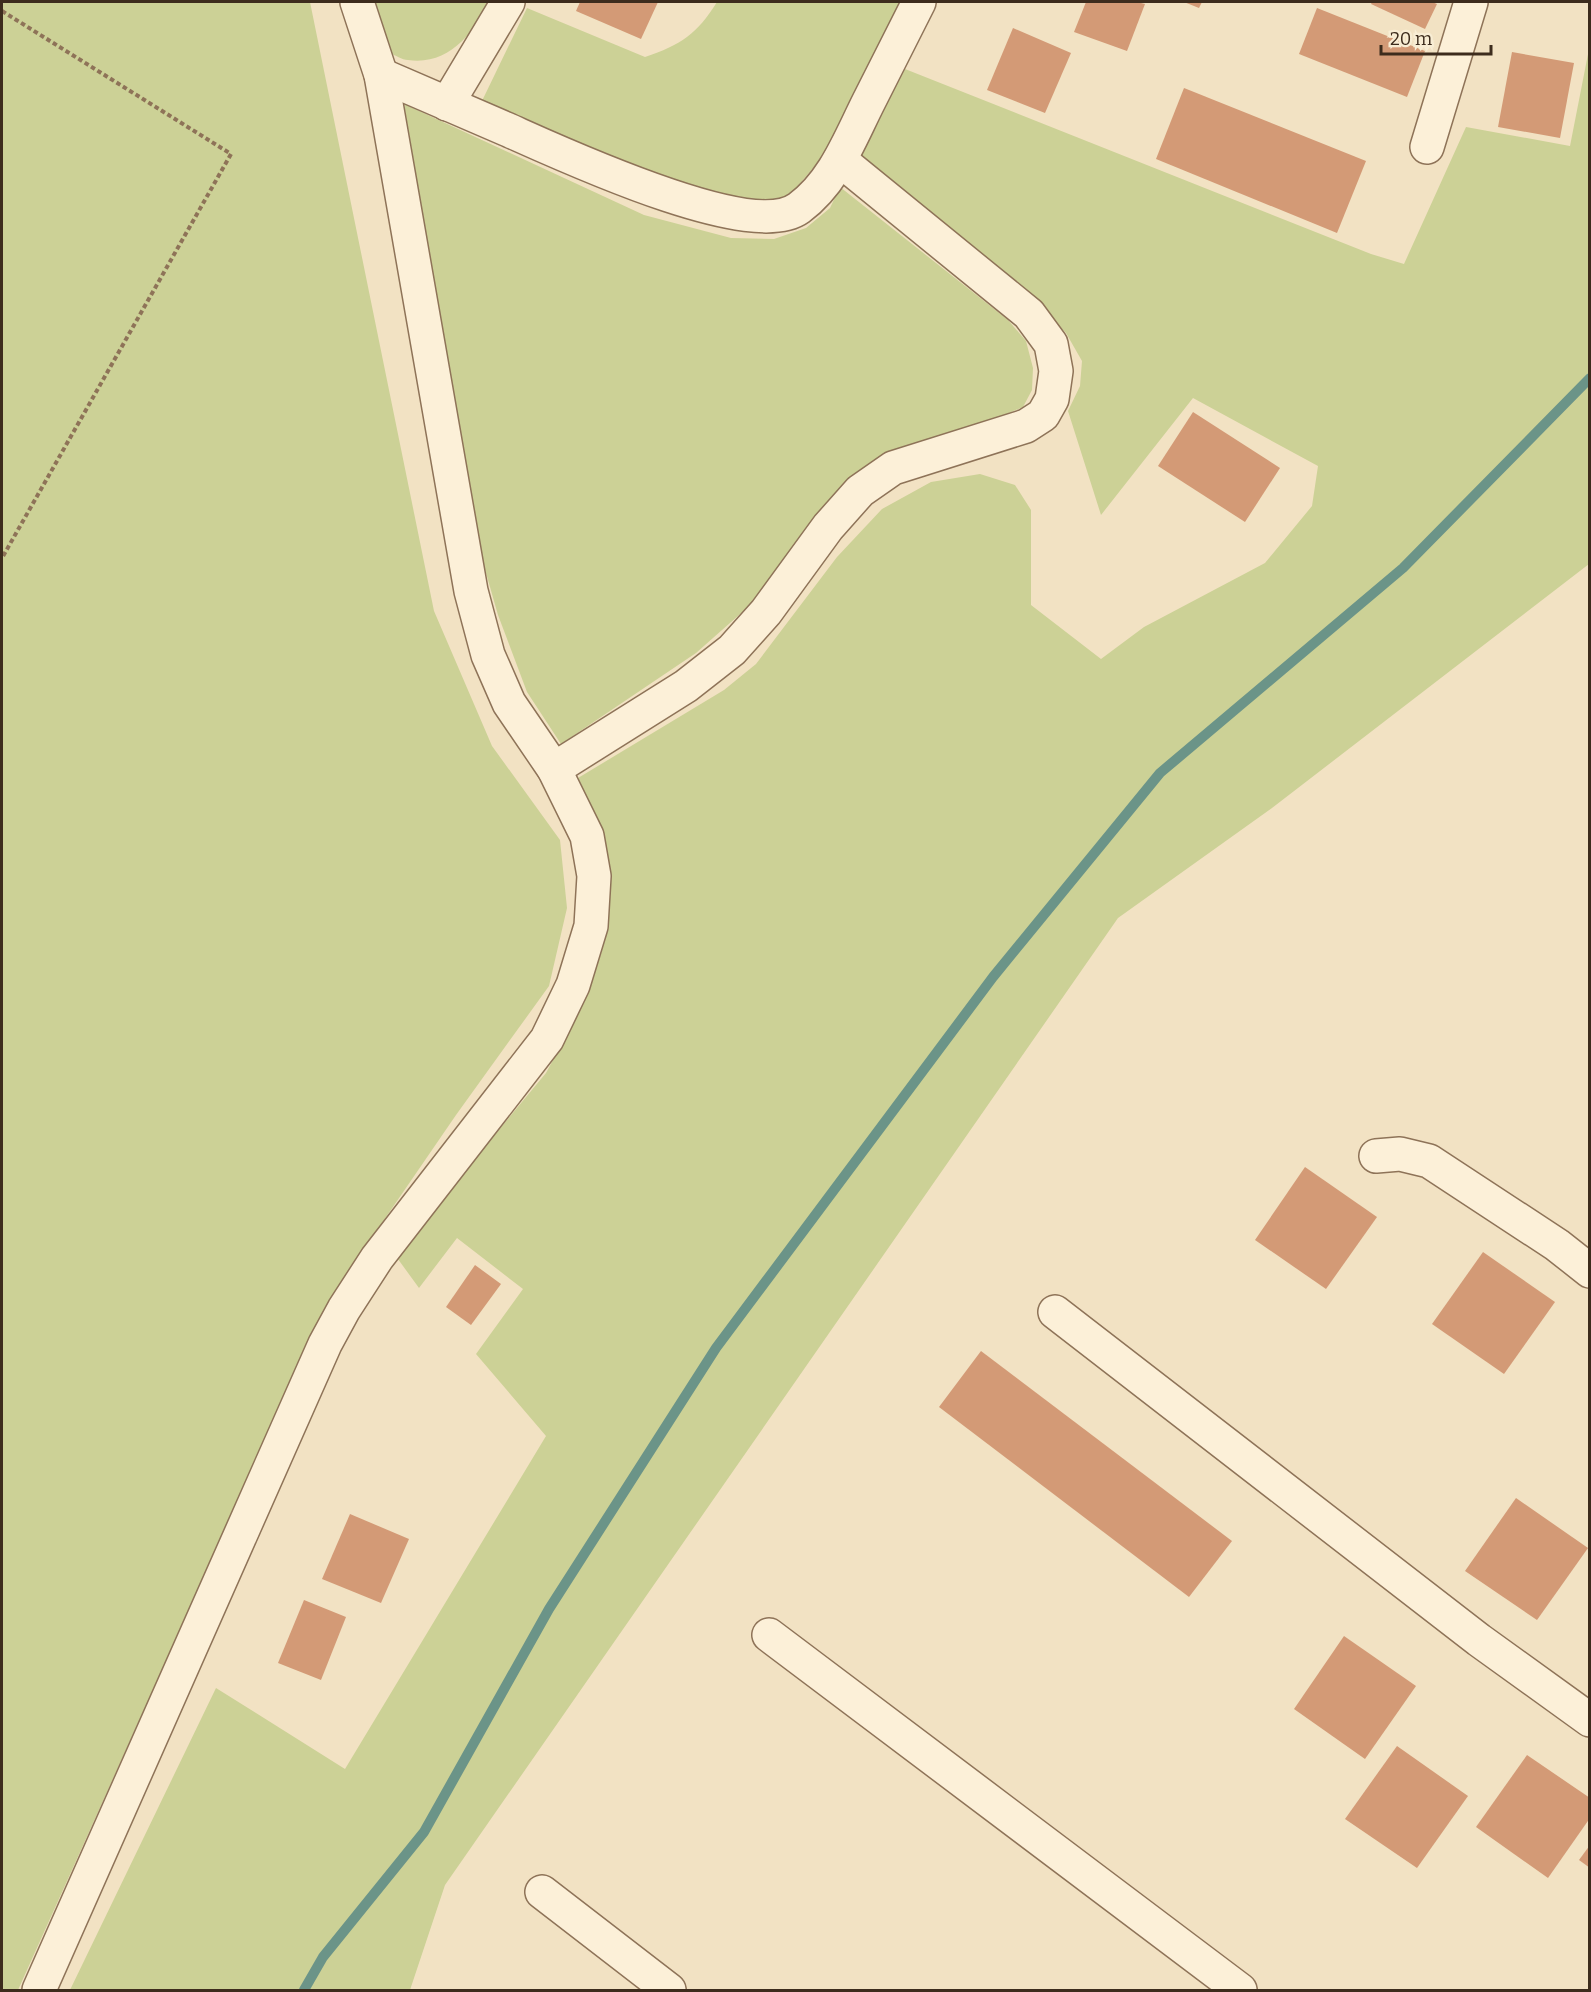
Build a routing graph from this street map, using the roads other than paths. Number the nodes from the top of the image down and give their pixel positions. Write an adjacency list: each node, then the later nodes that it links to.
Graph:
1 (357, 2): 5 (street)
2 (508, 2): 6 (street)
3 (919, 2): 8 (street)
4 (1471, 2): 7 (street)
5 (381, 75): 6 (street); 9 (street)
6 (447, 104): 8 (street)
7 (1427, 147)
8 (840, 160): 9 (street)
9 (554, 769): 16 (street)
10 (1376, 1156): 11 (street)
11 (1590, 1271)
12 (1055, 1312): 14 (street)
13 (769, 1635): 18 (street)
14 (1590, 1720)
15 (542, 1892): 17 (street)
16 (39, 1990)
17 (669, 1990)
18 (1240, 1990)

